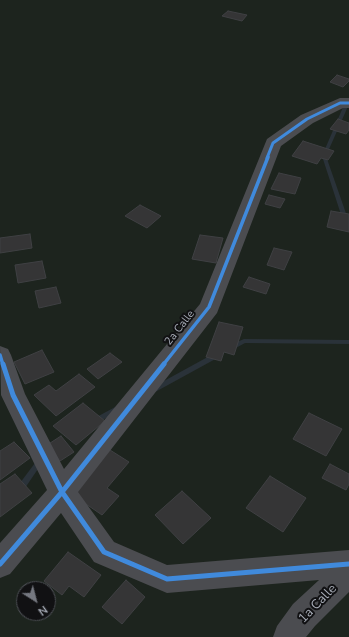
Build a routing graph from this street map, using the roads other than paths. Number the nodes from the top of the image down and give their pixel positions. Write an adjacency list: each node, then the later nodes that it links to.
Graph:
1 (349, 103): 3 (street, 2a Calle)
2 (0, 355): 3 (street)
3 (62, 492): 4 (street, 2a Calle); 5 (street)
4 (0, 564)
5 (349, 564)
6 (349, 572): 7 (street, 1a Calle)
7 (288, 637)

